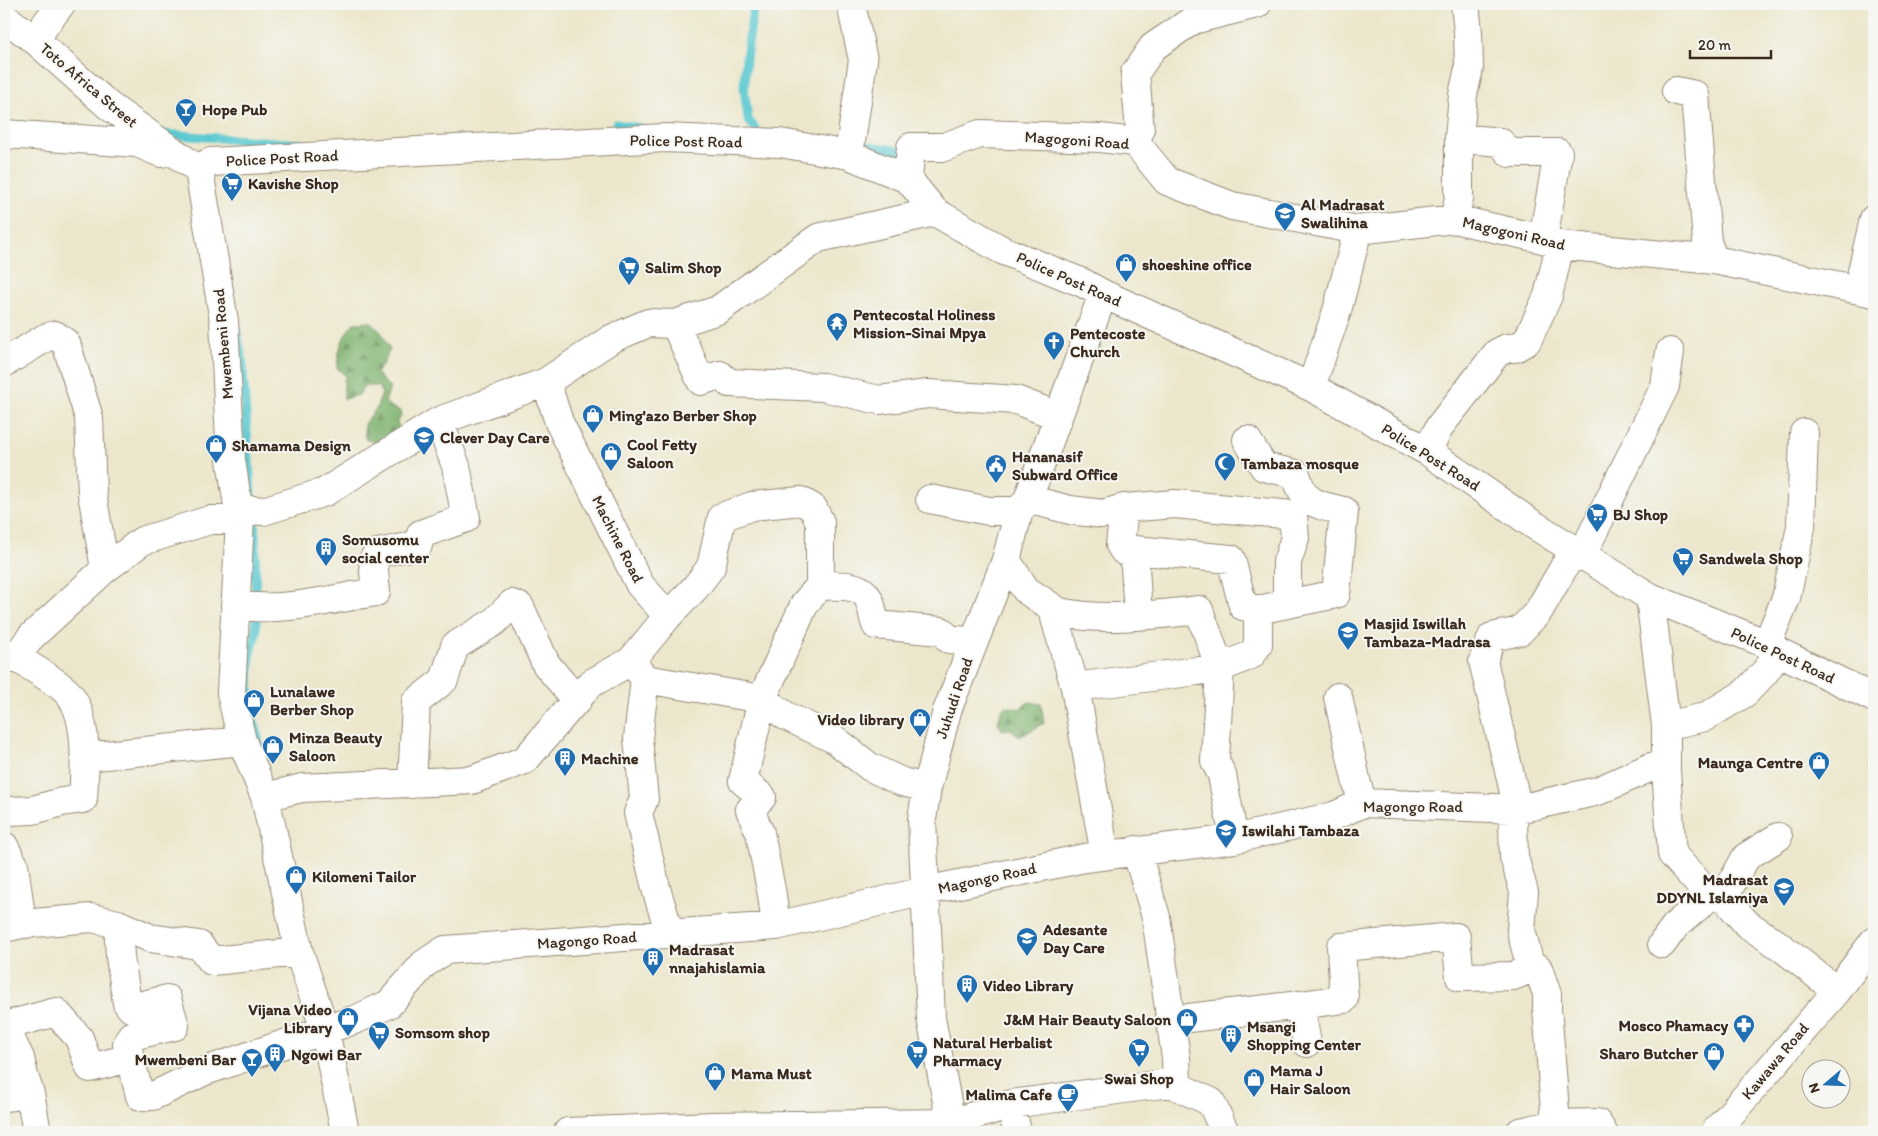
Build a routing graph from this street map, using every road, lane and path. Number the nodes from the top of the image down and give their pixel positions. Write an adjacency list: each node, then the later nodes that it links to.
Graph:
1 (61, 4): 6 (street)
2 (851, 4): 11 (street)
3 (1257, 4): 10 (street)
4 (1469, 5): 9 (street)
5 (4, 17): 6 (street, Toto Africa Street)
6 (36, 41): 12 (street, Toto Africa Street)
7 (1676, 91): 19 (street)
8 (4, 134): 12 (street)
9 (1459, 138): 15 (street); 18 (street)
10 (1136, 142): 13 (street, Magogoni Road); 17 (street, Magogoni Road)
11 (849, 155): 12 (street, Police Post Road); 13 (street, Police Post Road)
12 (199, 170): 35 (street, Mwembeni Road)
13 (908, 179): 14 (street, Police Post Road)
14 (935, 212): 21 (street, Police Post Road); 22 (street)
15 (1454, 219): 17 (street, Magogoni Road); 18 (street, Magogoni Road)
16 (1874, 219): 20 (street)
17 (1358, 230): 26 (street)
18 (1552, 242): 19 (street, Magogoni Road); 31 (street)
19 (1714, 260): 20 (street, Magogoni Road)
20 (1866, 291)
21 (1103, 294): 26 (street, Police Post Road); 27 (street, Juhudi Road)
22 (675, 324): 25 (street); 27 (street)
23 (1670, 352): 37 (street)
24 (4, 363): 39 (street)
25 (546, 382): 28 (street); 46 (street, Machine Road)
26 (1311, 387): 31 (street, Police Post Road)
27 (1058, 416): 33 (street, Juhudi Road)
28 (439, 421): 35 (street); 43 (street)
29 (1804, 433): 49 (street)
30 (1247, 440): 42 (street)
31 (1428, 451): 37 (street, Police Post Road)
32 (930, 499): 33 (street)
33 (1023, 505): 34 (street); 38 (street, Juhudi Road)
34 (1124, 508): 36 (street); 42 (street)
35 (240, 519): 39 (street); 43 (street, Mwembeni Road)
36 (1134, 550): 44 (street); 47 (street)
37 (1580, 553): 41 (street, Police Post Road); 66 (street)
38 (1006, 560): 45 (street); 48 (street, Juhudi Road)
39 (105, 569): 50 (street)
40 (820, 586): 46 (street); 48 (street); 56 (street)
41 (1650, 597): 49 (street, Police Post Road); 58 (street)
42 (1288, 603): 44 (street)
43 (236, 605): 59 (street, Mwembeni Road)
44 (1258, 610): 51 (street)
45 (1059, 612): 47 (street); 53 (street)
46 (668, 616): 52 (street)
47 (1138, 616): 51 (street)
48 (974, 642): 63 (street, Juhudi Road)
49 (1773, 648): 55 (street, Police Post Road); 58 (street)
50 (10, 658): 60 (street)
51 (1220, 668): 53 (street); 69 (street)
52 (638, 670): 56 (street); 57 (street); 78 (street)
53 (1075, 687): 72 (street)
54 (1338, 697): 65 (street)
55 (1874, 698)
56 (762, 699): 63 (street); 77 (street)
57 (577, 701): 62 (street); 62 (street)
58 (1666, 726): 61 (street)
59 (242, 741): 60 (street); 64 (street, Mwembeni Road)
60 (86, 758): 67 (street)
61 (1666, 770): 66 (street, Magongo Road); 74 (street)
62 (412, 784): 64 (street)
63 (927, 788): 73 (street, Juhudi Road)
64 (265, 797): 81 (street, Mwembeni Road)
65 (1363, 803): 66 (street, Magongo Road); 69 (street, Magongo Road)
66 (1518, 809): 82 (street)
67 (4, 813)
68 (1778, 837): 74 (street)
69 (1234, 839): 71 (street, Magongo Road)
70 (4, 846): 76 (street)
71 (1136, 850): 72 (street, Magongo Road); 85 (street)
72 (1105, 854): 73 (street, Magongo Road)
73 (925, 891): 77 (street, Magongo Road); 94 (street, Juhudi Road)
74 (1717, 896): 80 (street); 83 (street)
75 (118, 924): 76 (street); 81 (street); 89 (street)
76 (13, 926)
77 (776, 926): 78 (street, Magongo Road)
78 (670, 934): 87 (street, Magongo Road)
79 (1874, 941): 83 (street, Kawawa Road)
80 (1662, 944)
81 (298, 952): 87 (street, Mwembeni Road)
82 (1531, 969): 84 (street); 95 (street)
83 (1837, 990): 104 (street, Kawawa Road)
84 (1300, 1005): 85 (street); 88 (street)
85 (1171, 1020): 90 (street)
86 (4, 1026): 89 (street); 91 (street)
87 (325, 1030): 89 (street, Magongo Road); 97 (street, Mwembeni Road)
88 (1307, 1043)
89 (130, 1058)
90 (1177, 1082): 93 (street); 101 (street)
91 (30, 1094): 92 (street); 96 (street)
92 (4, 1097)
93 (1011, 1104): 94 (street); 100 (street)
94 (951, 1122): 99 (street)
95 (1556, 1124): 102 (street); 103 (street)
96 (37, 1132)
97 (345, 1132)
98 (568, 1132): 99 (street)
99 (587, 1132)
100 (1017, 1132)
101 (1225, 1132)
102 (1520, 1132)
103 (1603, 1132)
104 (1715, 1132)

